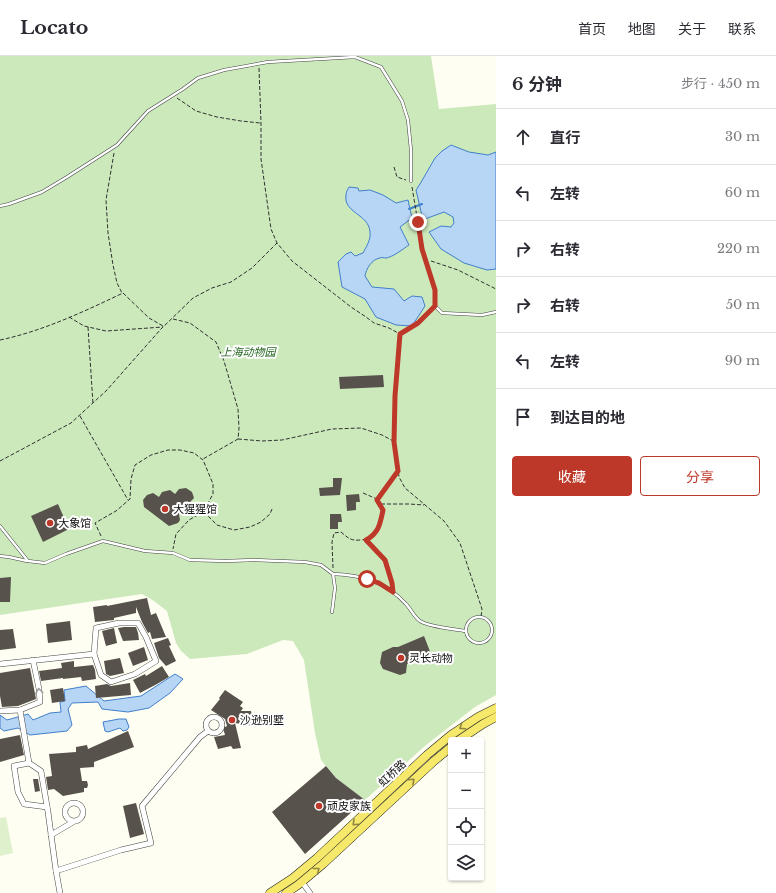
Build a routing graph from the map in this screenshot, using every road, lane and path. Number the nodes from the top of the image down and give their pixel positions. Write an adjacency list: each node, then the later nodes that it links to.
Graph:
1 (258, 63): 2 (lane); 3 (path); 6 (lane)
2 (173, 95): 3 (path); 4 (lane)
3 (261, 123): 10 (path)
4 (117, 145): 7 (lane); 13 (path)
5 (394, 167): 6 (path)
6 (411, 181): 8 (path)
7 (0, 206)
8 (417, 216)
9 (418, 222): 11 (lane)
10 (277, 243): 17 (path); 20 (path)
11 (425, 259): 12 (path); 14 (lane)
12 (496, 289)
13 (123, 294): 16 (path); 19 (path)
14 (435, 306): 15 (lane); 20 (path)
15 (496, 312)
16 (69, 317): 18 (path); 21 (path)
17 (171, 319): 19 (path); 24 (path)
18 (88, 327): 19 (path); 22 (path)
19 (163, 327): 22 (path)
20 (400, 334): 25 (path)
21 (0, 340)
22 (93, 404): 23 (path)
23 (80, 416): 27 (path); 31 (path)
24 (238, 439): 25 (path); 26 (path)
25 (394, 442): 28 (path)
26 (203, 460): 31 (path); 35 (path)
27 (0, 461)
28 (398, 471): 30 (path); 33 (path)
29 (362, 494): 30 (path)
30 (377, 500): 32 (path)
31 (128, 501): 38 (path)
32 (381, 504): 33 (path); 37 (path)
33 (425, 505): 45 (path)
34 (272, 509): 35 (path)
35 (203, 512): 39 (path)
36 (0, 526): 41 (lane)
37 (366, 540): 42 (path); 43 (path)
38 (103, 541): 39 (lane); 41 (lane)
39 (173, 553): 42 (lane)
40 (0, 556): 41 (lane)
41 (28, 561)
42 (333, 574): 43 (lane); 44 (lane)
43 (393, 592): 48 (lane)
44 (332, 612)
45 (481, 617): 47 (lane); 48 (lane)
46 (496, 627): 47 (lane)
47 (492, 628): 48 (lane)
48 (465, 631)
49 (94, 654): 49 (street); 50 (street)
50 (33, 660): 51 (street); 53 (street, one-way to 50)
51 (0, 664)
52 (496, 708): 66 (main road, 虹桥路, one-way to 66)
53 (20, 710): 54 (street); 59 (street)
54 (0, 711)
55 (496, 717): 57 (main road)
56 (208, 731): 63 (street)
57 (464, 737)
58 (448, 749): 64 (main road, 虹桥路, one-way to 58)
59 (29, 763): 60 (street); 60 (street)
60 (47, 806): 62 (street)
61 (73, 822): 62 (street)
62 (51, 835): 63 (street)
63 (56, 871): 65 (street)
64 (302, 882): 67 (main road, 虹桥路); 68 (street)
65 (60, 893)
66 (270, 893)
67 (286, 893)
68 (310, 893)

